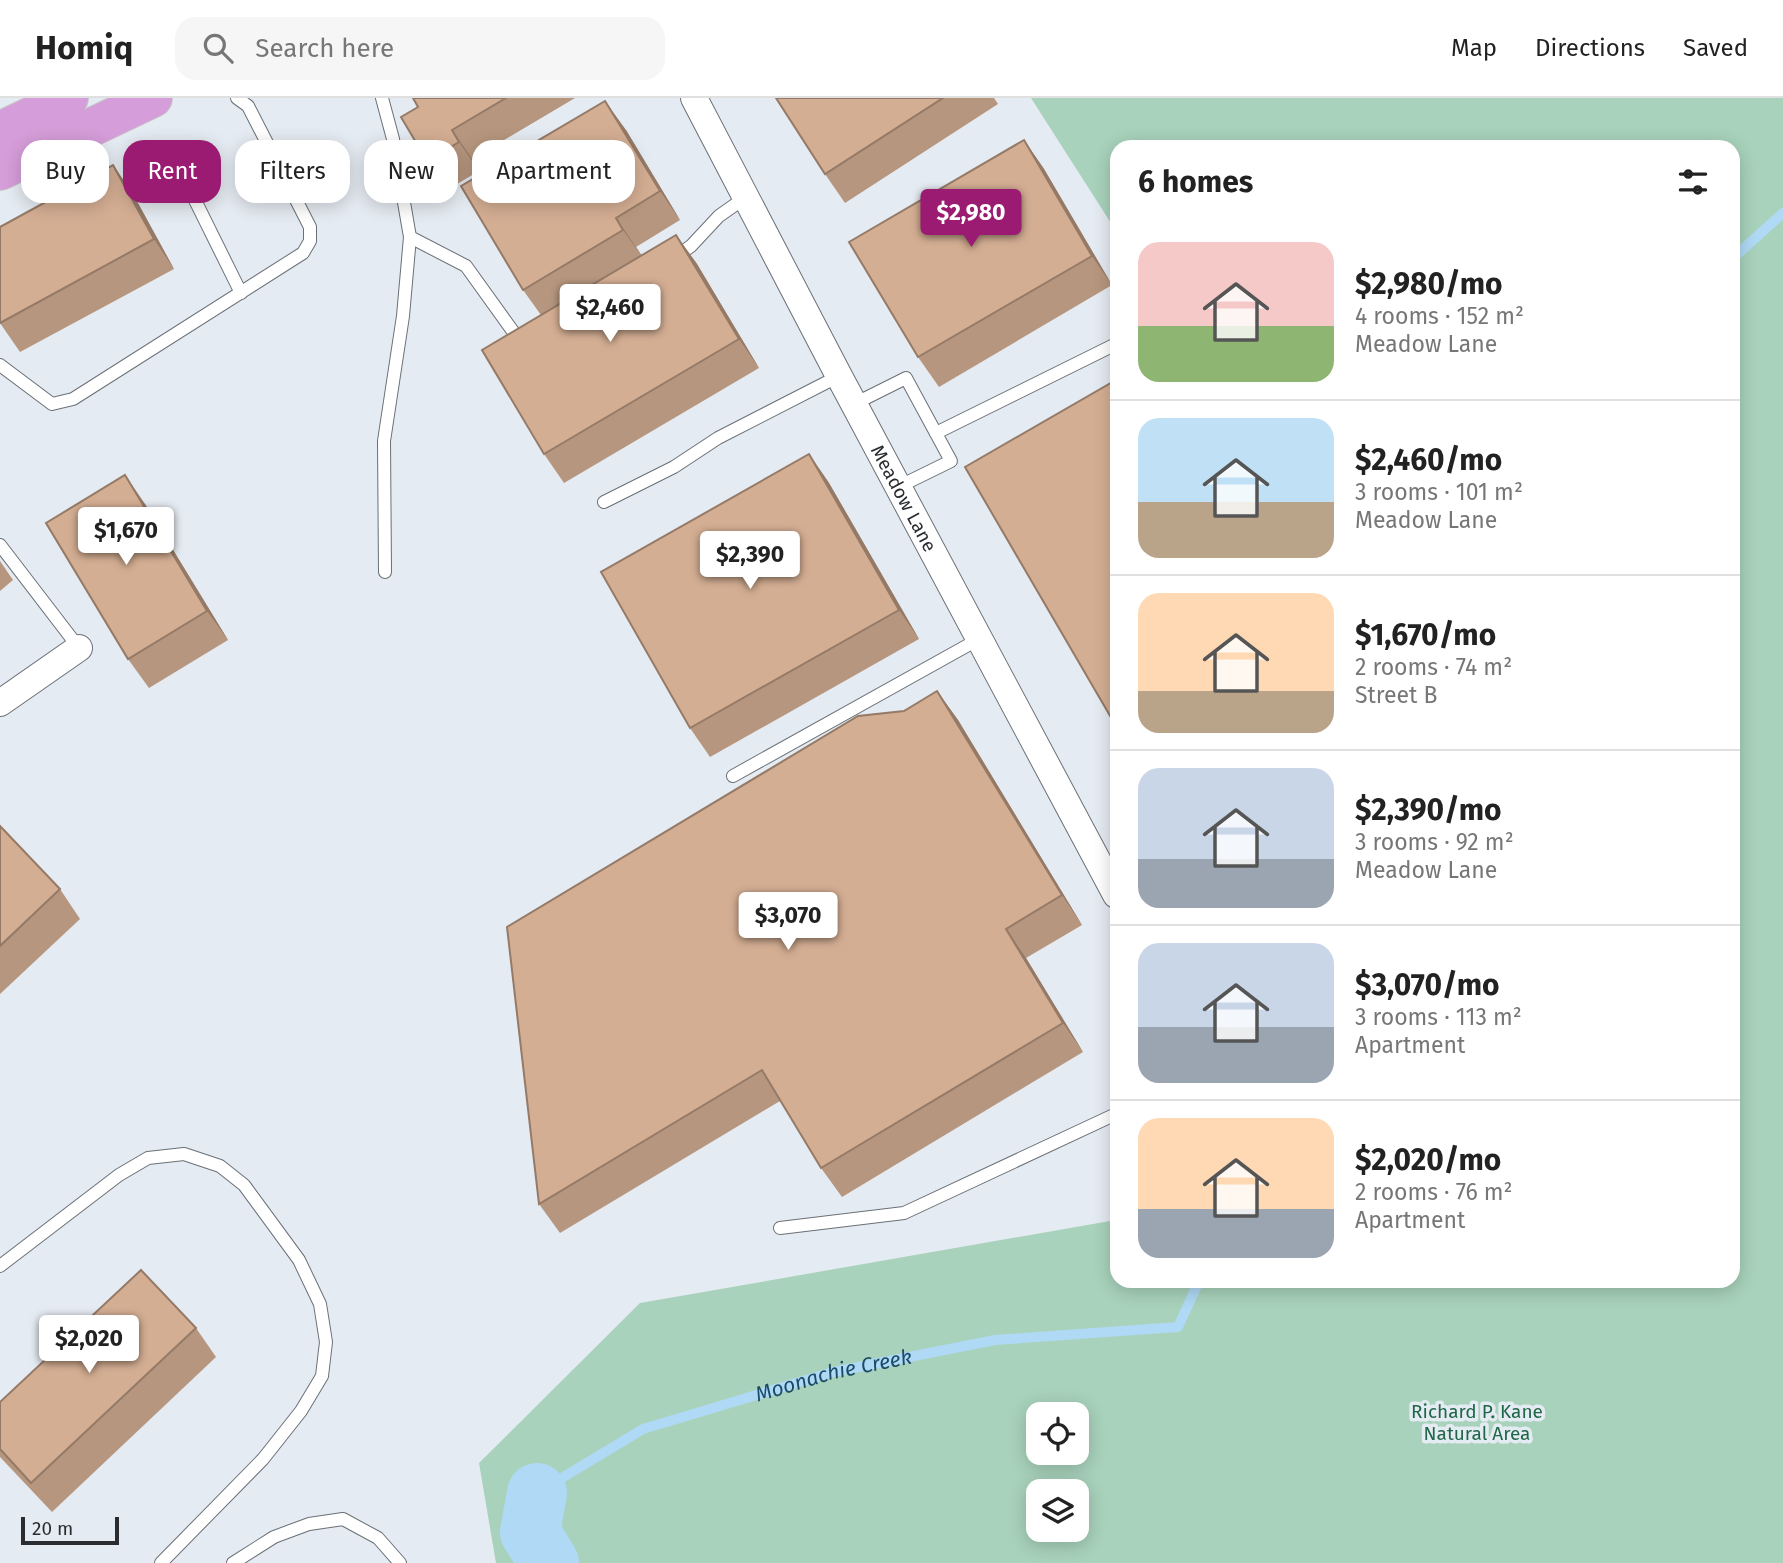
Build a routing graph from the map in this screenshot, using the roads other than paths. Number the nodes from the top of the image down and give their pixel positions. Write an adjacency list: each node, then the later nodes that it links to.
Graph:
1 (69, 98): 6 (main road)
2 (153, 98): 7 (main road)
3 (237, 98): 12 (lane)
4 (382, 98): 10 (lane)
5 (694, 98): 8 (street, Meadow Lane)
6 (0, 131)
7 (0, 171)
8 (746, 197): 11 (lane); 16 (street, Meadow Lane)
9 (196, 203): 12 (lane)
10 (411, 237): 13 (lane); 22 (lane)
11 (662, 267)
12 (241, 293): 15 (lane)
13 (542, 332)
14 (1110, 347): 18 (lane)
15 (0, 365)
16 (839, 376): 17 (street, Meadow Lane); 20 (lane)
17 (854, 404): 18 (lane); 19 (street, Meadow Lane)
18 (936, 433): 19 (lane)
19 (898, 487): 23 (street, Meadow Lane)
20 (604, 502)
21 (0, 545): 24 (lane)
22 (385, 572)
23 (979, 639): 26 (lane); 27 (street, Meadow Lane)
24 (79, 648): 25 (street)
25 (0, 703)
26 (733, 776)
27 (1110, 884)
28 (1110, 1117): 29 (lane)
29 (780, 1228)
30 (0, 1266): 31 (lane)
31 (161, 1563)
32 (233, 1563): 33 (lane)
33 (400, 1563)

